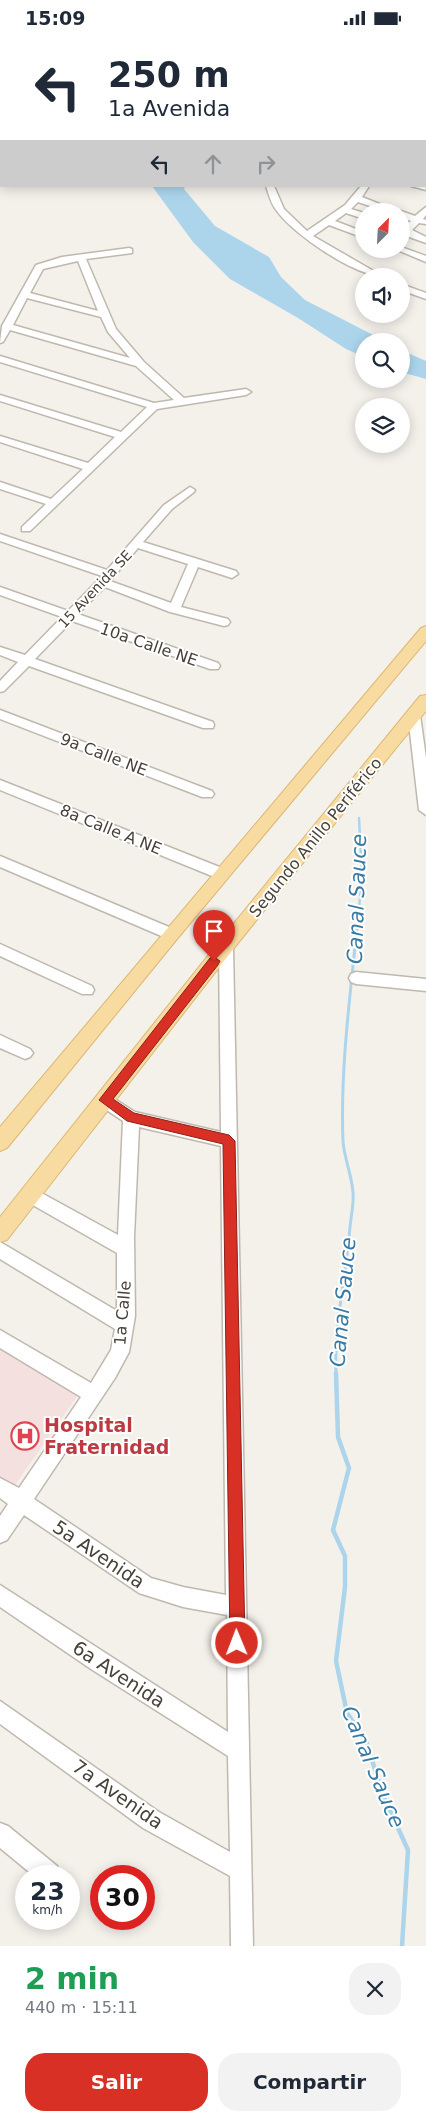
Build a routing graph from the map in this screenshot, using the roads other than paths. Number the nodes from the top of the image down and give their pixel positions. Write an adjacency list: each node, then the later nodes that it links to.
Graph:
1 (270, 187): 14 (street)
2 (364, 187): 3 (street)
3 (356, 198): 4 (street); 5 (street)
4 (371, 203)
5 (344, 209): 7 (street); 10 (street)
6 (426, 211): 9 (street)
7 (355, 213)
8 (410, 217): 9 (street)
9 (422, 221): 11 (street)
10 (329, 222): 12 (street); 14 (street)
11 (410, 228)
12 (355, 231)
13 (410, 234): 15 (street)
14 (308, 235): 18 (street)
15 (426, 240)
16 (129, 251): 17 (street)
17 (81, 258): 20 (street); 22 (street)
18 (362, 268)
19 (410, 290): 21 (street)
20 (26, 295): 22 (street); 23 (street)
21 (426, 296)
22 (103, 315): 26 (street)
23 (7, 326): 24 (street); 26 (street)
24 (0, 340)
25 (0, 359): 30 (street)
26 (140, 364): 29 (street)
27 (246, 392): 29 (street)
28 (0, 397): 31 (street)
29 (182, 402): 30 (street)
30 (154, 406): 31 (street)
31 (122, 436): 33 (street)
32 (0, 439): 33 (street)
33 (89, 467): 36 (street)
34 (0, 485): 36 (street)
35 (190, 490): 39 (street, 15 Avenida SE)
36 (53, 503): 37 (street)
37 (26, 529)
38 (0, 537): 42 (street)
39 (137, 544): 40 (street); 42 (street, 15 Avenida SE)
40 (194, 563): 41 (street); 44 (street)
41 (232, 574)
42 (106, 579): 44 (street); 45 (street, 15 Avenida SE)
43 (0, 591): 45 (street, 10a Calle NE)
44 (174, 609): 46 (street)
45 (70, 617): 49 (street, 15 Avenida SE); 50 (street, 10a Calle NE)
46 (224, 622)
47 (426, 631): 61 (main road)
48 (0, 651): 49 (street)
49 (26, 661): 51 (street, 15 Avenida SE); 55 (street)
50 (214, 666)
51 (0, 688)
52 (426, 700): 54 (main road, Segundo Anillo Periférico)
53 (0, 713): 58 (street, 9a Calle NE)
54 (414, 715): 57 (street); 63 (main road, Segundo Anillo Periférico)
55 (208, 725)
56 (0, 785): 61 (street, 8a Calle A NE)
57 (425, 788): 59 (street)
58 (207, 794)
59 (426, 810)
60 (0, 861): 62 (street)
61 (222, 874): 62 (main road)
62 (171, 934): 73 (main road)
63 (226, 947): 70 (main road, Segundo Anillo Periférico); 72 (street)
64 (0, 950): 67 (street)
65 (356, 979): 66 (street)
66 (426, 985)
67 (87, 990)
68 (0, 1041): 69 (street)
69 (25, 1053)
70 (105, 1100): 71 (street); 74 (main road, Segundo Anillo Periférico)
71 (131, 1118): 72 (street); 76 (street, 1a Calle)
72 (229, 1141): 85 (street)
73 (0, 1142)
74 (30, 1195): 75 (main road, Segundo Anillo Periférico); 76 (street)
75 (0, 1233)
76 (126, 1249): 78 (street, 1a Calle)
77 (0, 1250): 78 (street)
78 (124, 1325): 80 (street, 1a Calle)
79 (0, 1338): 80 (street)
80 (94, 1395): 82 (street, 1a Calle)
81 (0, 1487): 82 (street, 5a Avenida)
82 (22, 1501): 83 (street, 1a Calle); 85 (street, 5a Avenida)
83 (0, 1533)
84 (0, 1595): 87 (street, 6a Avenida)
85 (237, 1607): 87 (street)
86 (0, 1711): 90 (street, 7a Avenida)
87 (239, 1751): 90 (street)
88 (0, 1835): 89 (street)
89 (38, 1865)
90 (241, 1870): 91 (street)
91 (242, 1946)

